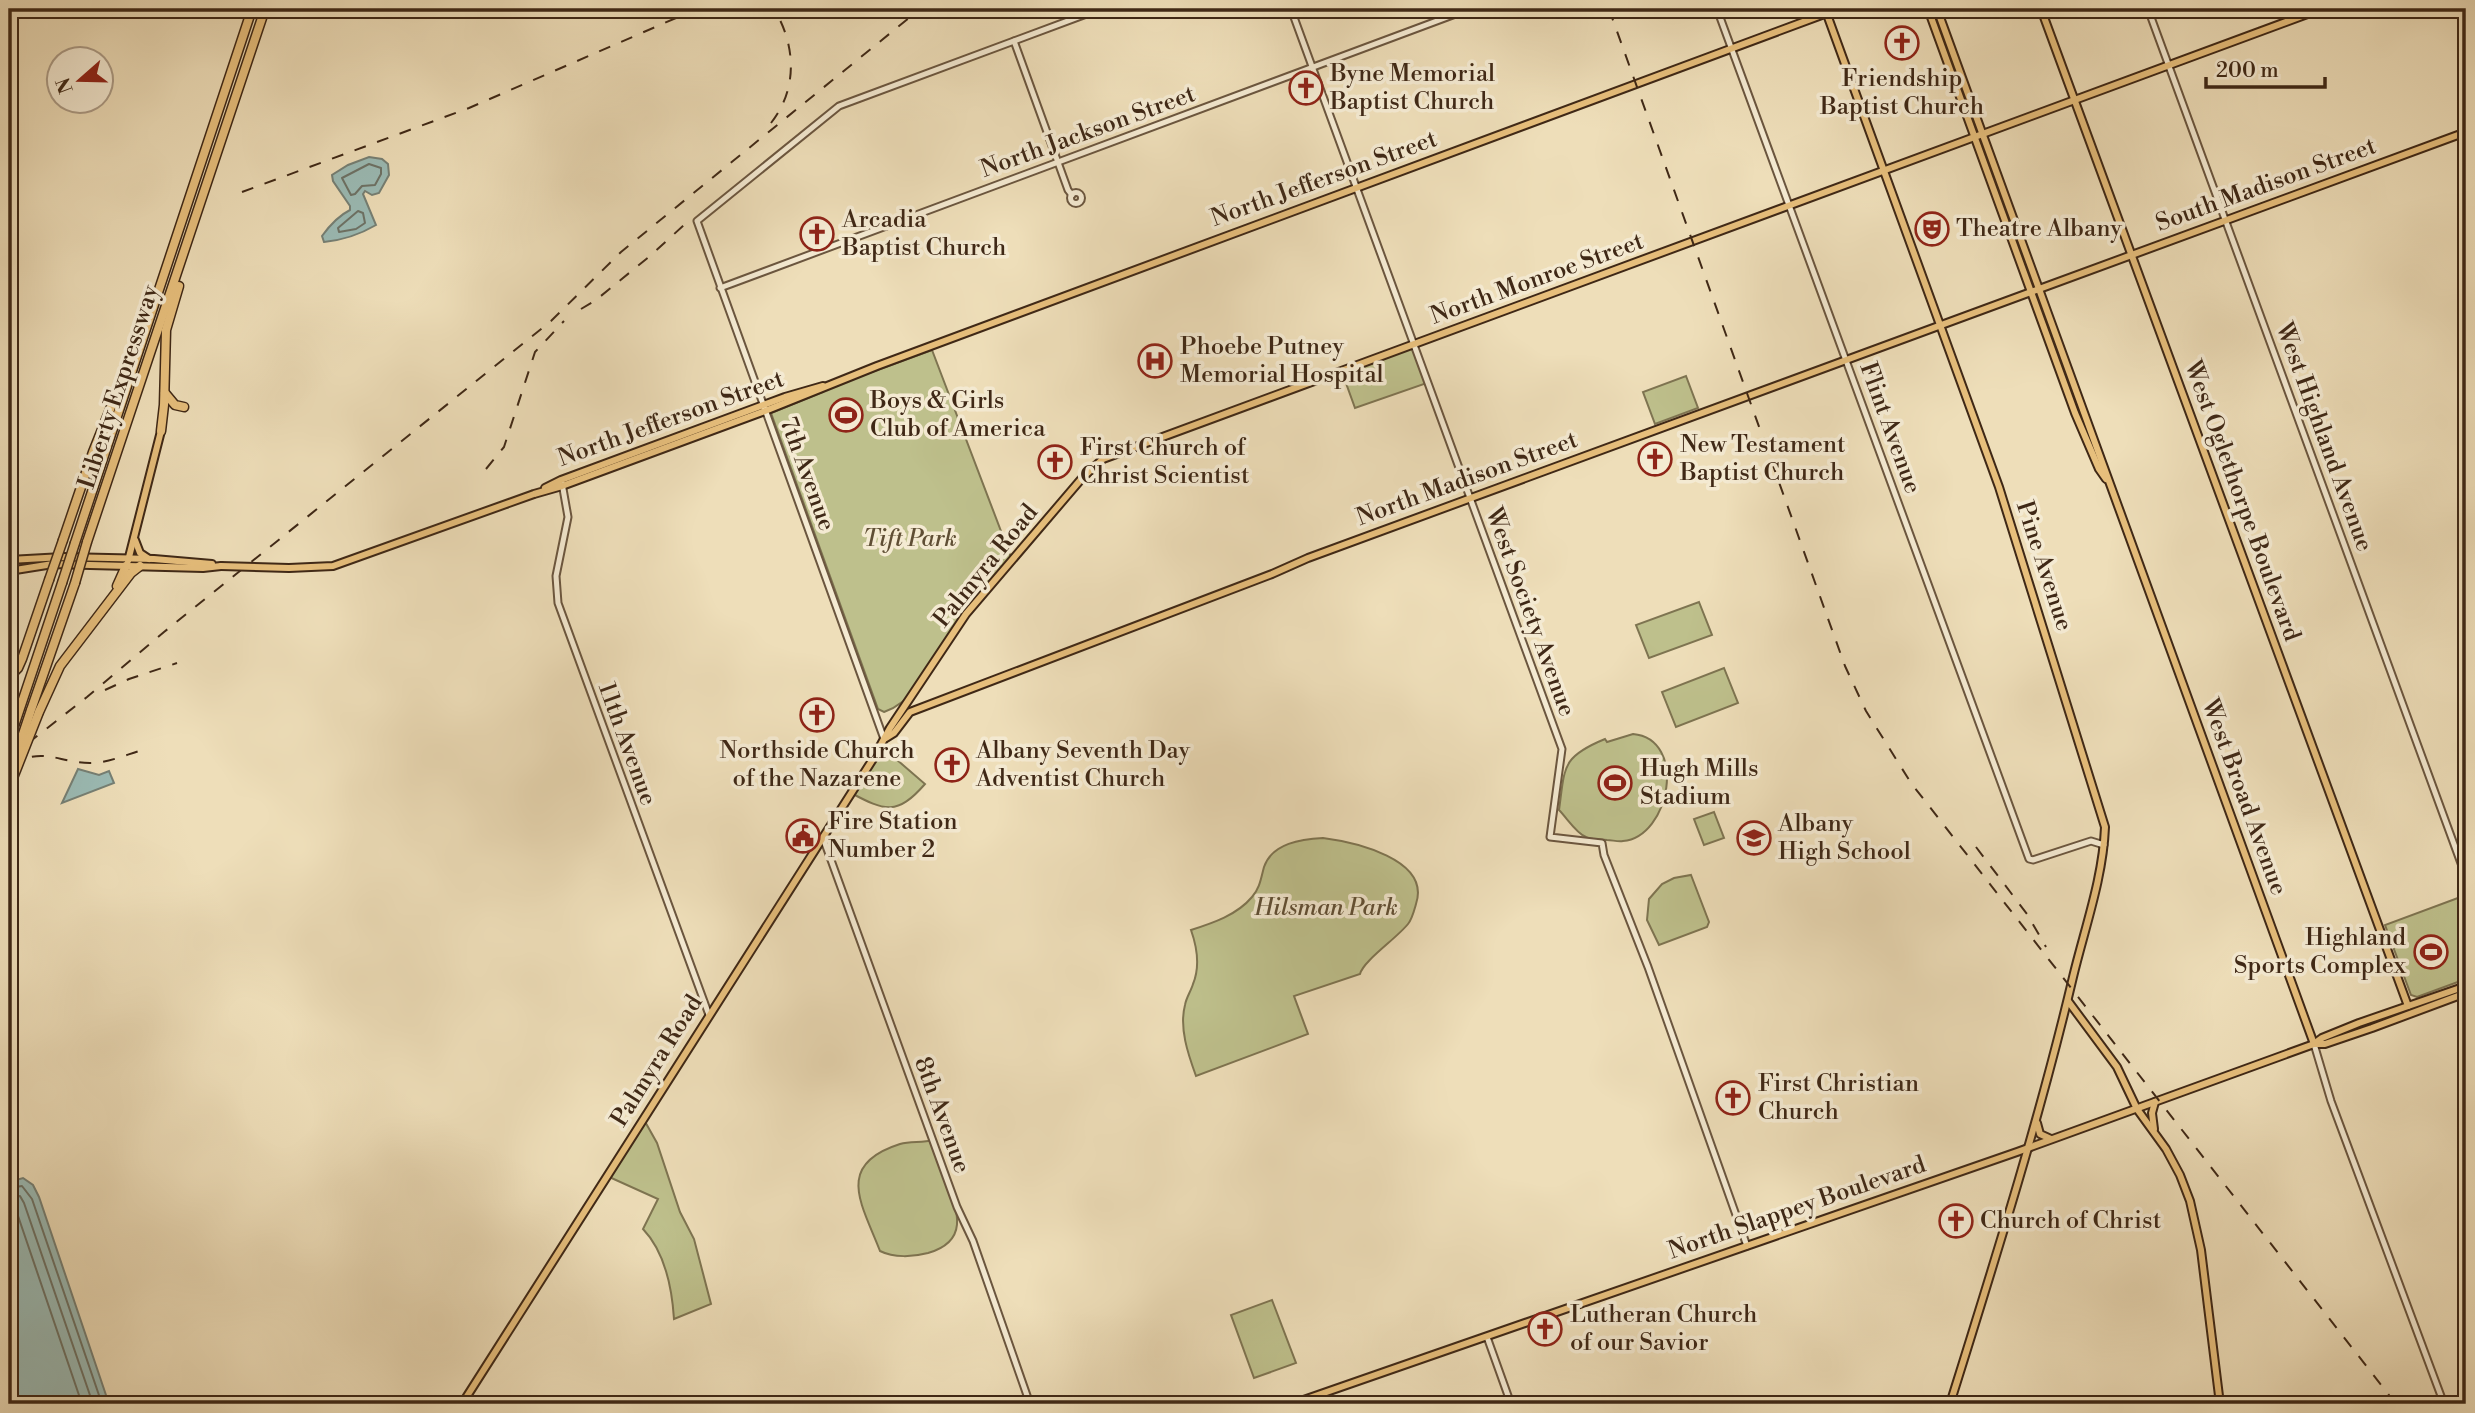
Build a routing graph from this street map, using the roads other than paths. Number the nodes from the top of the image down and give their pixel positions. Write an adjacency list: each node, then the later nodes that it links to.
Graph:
1 (252, 9): 33 (highway, Liberty Expressway)
2 (265, 9): 24 (highway, Liberty Expressway)
3 (1100, 9): 14 (street)
4 (1291, 9): 17 (street, West Society Avenue)
5 (1469, 9): 17 (street, North Jackson Street)
6 (1717, 9): 15 (street, Flint Avenue)
7 (1838, 9): 13 (main road, North Jefferson Street)
8 (1928, 9): 21 (main road, West Broad Avenue)
9 (1937, 9): 20 (main road, West Broad Avenue)
10 (2041, 9): 18 (main road, West Oglethorpe Boulevard)
11 (2148, 9): 16 (street, West Highland Avenue)
12 (2321, 9): 16 (main road, North Monroe Street)
13 (1826, 11): 15 (main road, North Jefferson Street); 23 (main road, Pine Avenue)
14 (1014, 41): 22 (street); 30 (street, 7th Avenue)
15 (1732, 49): 25 (main road, North Jefferson Street); 27 (street, Flint Avenue)
16 (2169, 65): 18 (main road, North Monroe Street); 28 (street, West Highland Avenue)
17 (1312, 67): 22 (street, North Jackson Street); 25 (street, West Society Avenue)
18 (2075, 100): 20 (main road, North Monroe Street); 29 (main road, West Oglethorpe Boulevard)
19 (2466, 132): 28 (main road, South Madison Street)
20 (1983, 133): 21 (main road, North Monroe Street); 31 (main road, West Broad Avenue)
21 (1974, 136): 23 (main road, North Monroe Street); 32 (main road, West Broad Avenue)
22 (1058, 162): 26 (street); 30 (street, North Jackson Street)
23 (1883, 170): 27 (main road, North Monroe Street); 34 (main road, Pine Avenue)
24 (207, 187): 37 (highway); 54 (highway, Liberty Expressway, bridge)
25 (1356, 188): 35 (street, West Society Avenue); 39 (main road, North Jefferson Street)
26 (1072, 194)
27 (1789, 205): 35 (main road, North Monroe Street); 36 (street, Flint Avenue)
28 (2225, 221): 29 (main road, South Madison Street); 62 (street, West Highland Avenue)
29 (2132, 254): 31 (main road, South Madison Street); 66 (main road, West Oglethorpe Boulevard)
30 (720, 288): 39 (street, 7th Avenue)
31 (2040, 289): 32 (main road, North Madison Street); 42 (main road, West Broad Avenue)
32 (2031, 291): 34 (main road, North Madison Street); 42 (main road, West Broad Avenue)
33 (154, 304): 53 (highway, bridge); 57 (highway, Liberty Expressway, bridge)
34 (1940, 326): 36 (main road, North Madison Street); 61 (main road, Pine Avenue)
35 (1413, 345): 41 (main road, North Monroe Street); 44 (street, West Society Avenue)
36 (1846, 360): 44 (main road, North Madison Street); 61 (street, Flint Avenue)
37 (165, 393): 38 (highway); 40 (highway)
38 (184, 407)
39 (764, 408): 43 (main road, North Jefferson Street); 56 (street, 7th Avenue)
40 (161, 431): 45 (main road)
41 (1103, 459): 56 (main road, Palmyra Road)
42 (2107, 481): 70 (main road, West Broad Avenue)
43 (561, 483): 50 (main road, North Jefferson Street, bridge); 68 (street, 11th Avenue)
44 (1471, 499): 55 (main road, North Madison Street); 77 (street, West Society Avenue)
45 (135, 535): 46 (main road); 48 (main road)
46 (154, 559): 48 (main road, North Jefferson Street); 50 (main road, North Jefferson Street)
47 (9, 560): 48 (main road, North Jefferson Street)
48 (127, 563): 49 (main road, North Jefferson Street); 51 (main road, North Jefferson Street); 52 (highway)
49 (140, 566): 50 (main road, North Jefferson Street); 52 (highway)
50 (221, 566)
51 (9, 571)
52 (112, 598): 54 (highway)
53 (9, 677)
54 (35, 711): 58 (highway, Liberty Expressway, bridge); 59 (highway, bridge)
55 (910, 712): 56 (main road, Palmyra Road)
56 (885, 739): 60 (main road, Palmyra Road)
57 (9, 741)
58 (9, 778)
59 (9, 788)
60 (823, 838): 68 (main road, Palmyra Road); 80 (street, 8th Avenue)
61 (2104, 845): 65 (main road, Pine Avenue)
62 (2466, 877)
63 (2466, 986): 66 (main road, North Slappey Boulevard)
64 (2466, 993): 67 (main road, North Slappey Boulevard)
65 (2068, 1001): 72 (main road); 73 (main road, Pine Avenue)
66 (2408, 1006): 67 (main road); 69 (main road); 70 (main road, North Slappey Boulevard)
67 (2423, 1009): 69 (main road, North Slappey Boulevard)
68 (709, 1015): 79 (main road, Palmyra Road)
69 (2399, 1018): 70 (main road, North Slappey Boulevard)
70 (2314, 1044): 71 (main road, North Slappey Boulevard); 85 (street, West Broad Avenue)
71 (2155, 1102): 72 (main road, North Slappey Boulevard); 74 (main road)
72 (2137, 1109): 74 (main road); 75 (main road, North Slappey Boulevard)
73 (2036, 1121): 75 (main road); 76 (main road, Pine Avenue)
74 (2154, 1131): 84 (main road)
75 (2053, 1139): 76 (main road, North Slappey Boulevard)
76 (2028, 1148): 77 (main road, North Slappey Boulevard); 83 (main road, Pine Avenue)
77 (1747, 1246): 78 (main road, North Slappey Boulevard)
78 (1487, 1336): 81 (main road, North Slappey Boulevard); 82 (street)
79 (462, 1404)
80 (1030, 1404)
81 (1292, 1404)
82 (1511, 1404)
83 (1950, 1404)
84 (2220, 1404)
85 (2444, 1404)

